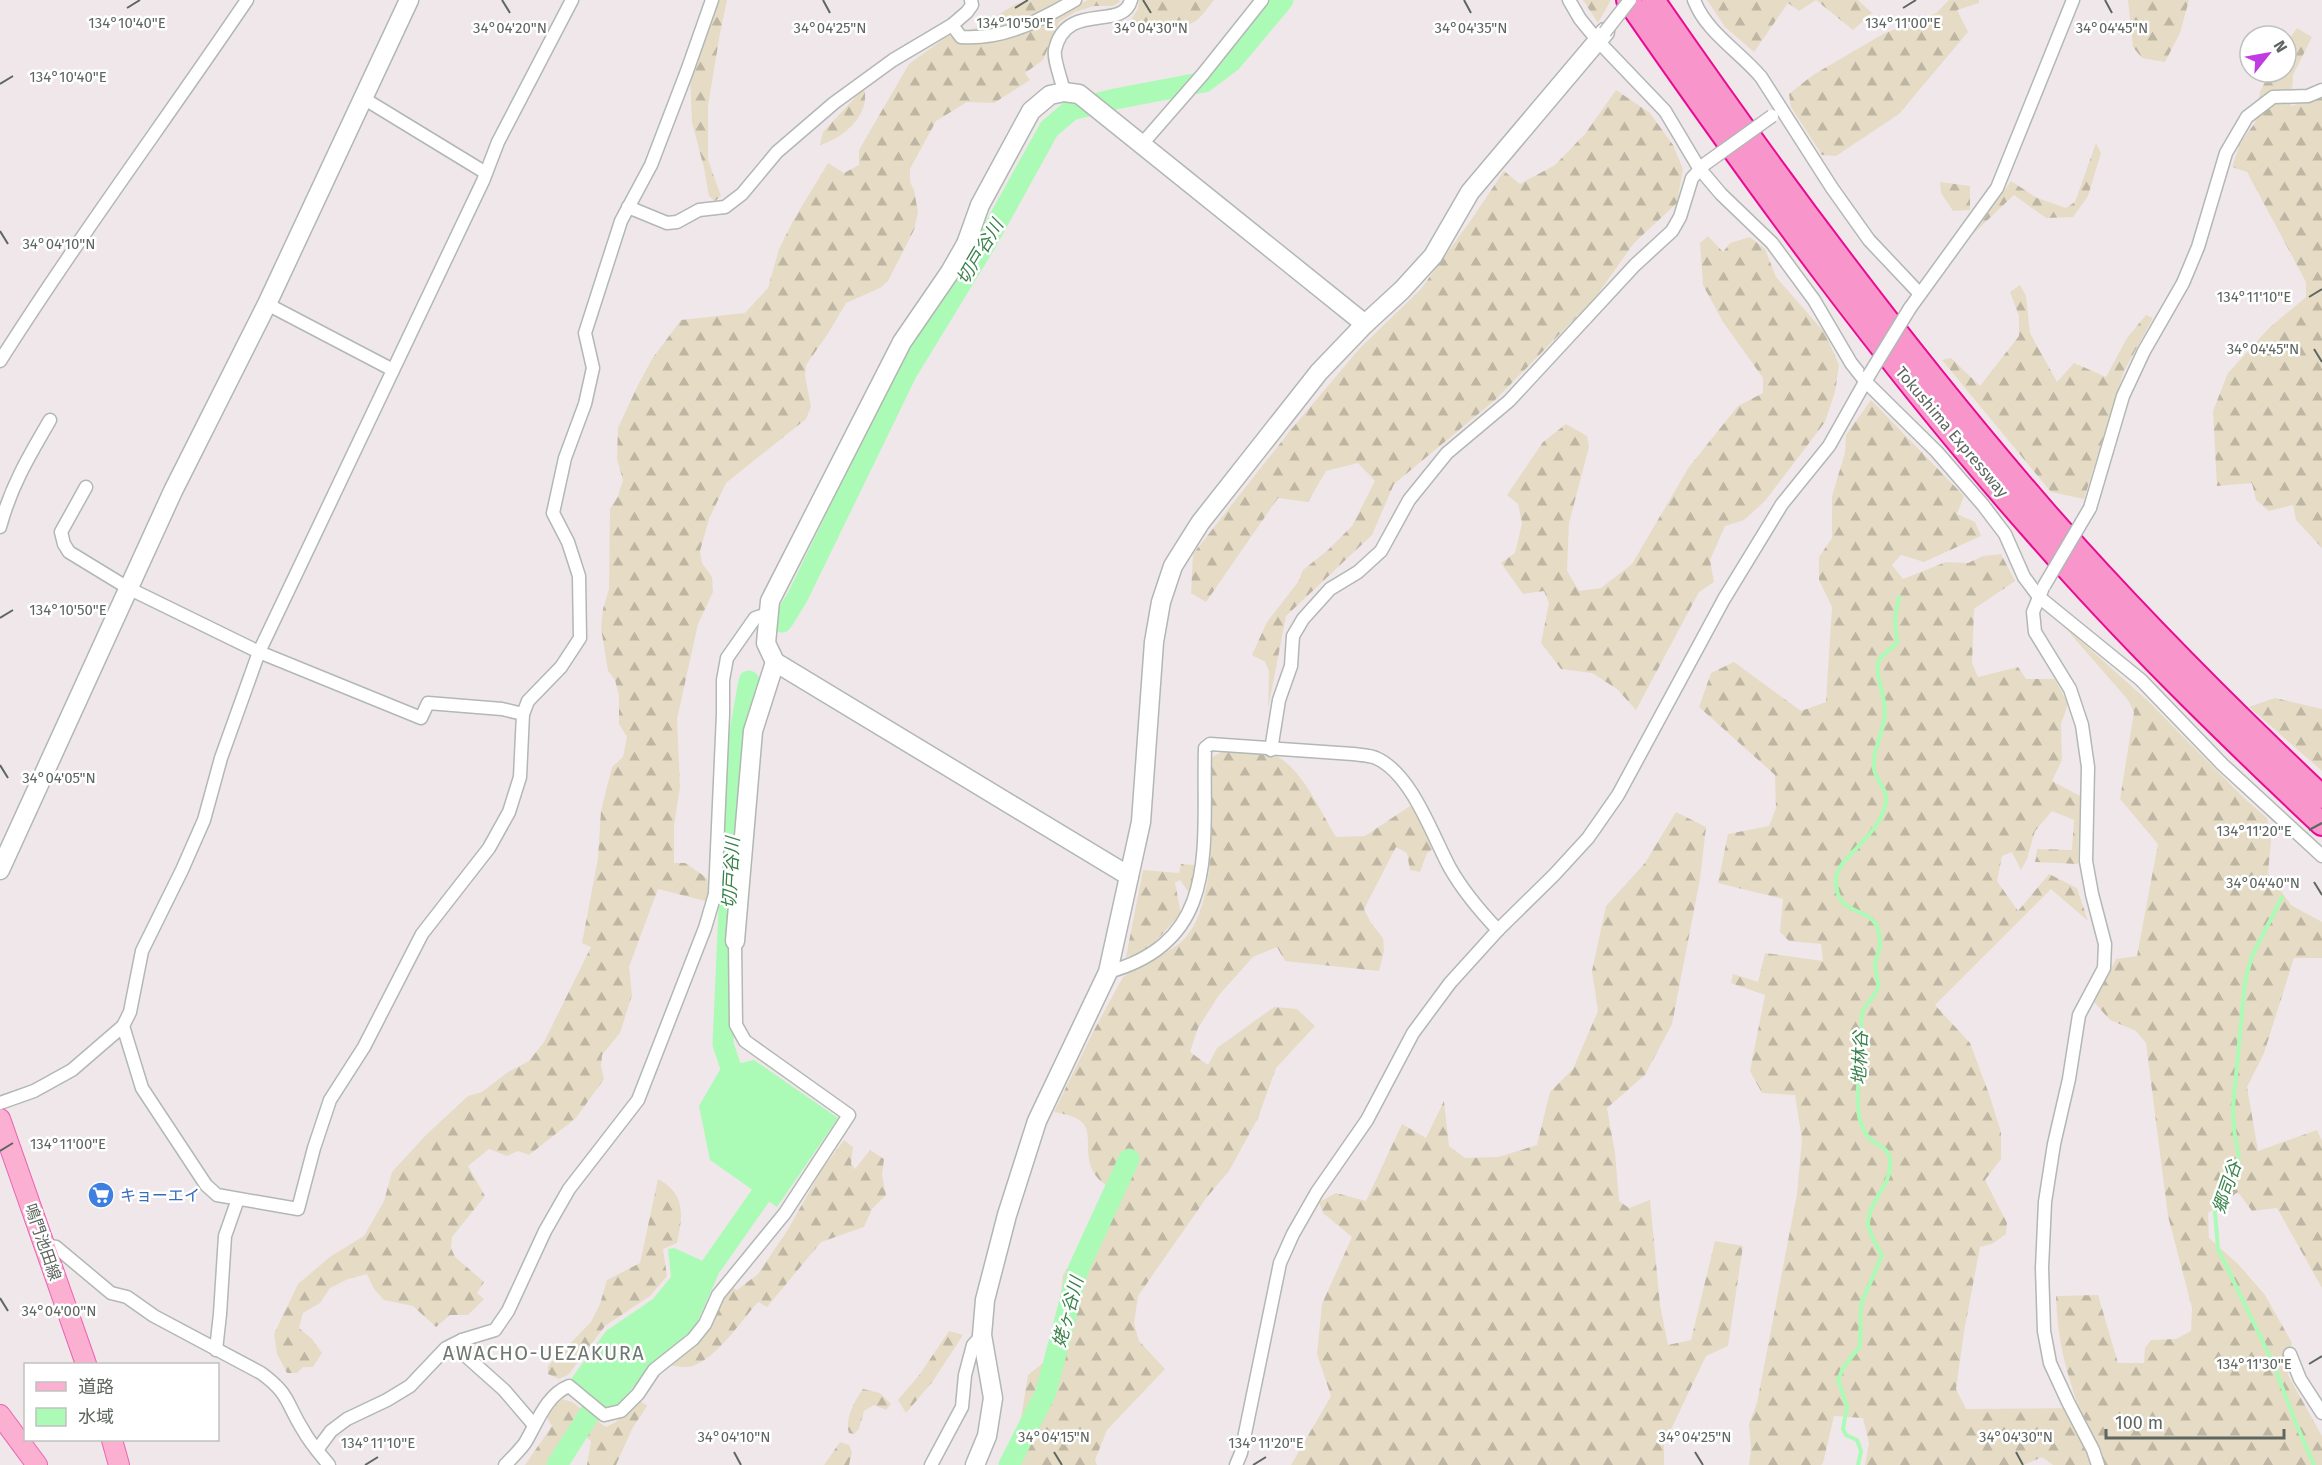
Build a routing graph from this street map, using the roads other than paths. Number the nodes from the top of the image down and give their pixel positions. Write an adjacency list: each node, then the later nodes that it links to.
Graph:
1 (247, 0): 27 (street)
2 (409, 0): 18 (street)
3 (572, 0): 22 (street)
4 (712, 0): 23 (street)
5 (971, 0): 14 (street)
6 (1075, 0): 14 (street)
7 (1131, 0): 17 (street)
8 (1262, 0): 20 (street)
9 (1569, 0): 15 (street)
10 (1629, 0): 15 (street, bridge); 41 (highway, Tokushima Expressway)
11 (1653, 0): 40 (highway, Tokushima Expressway)
12 (1694, 0): 19 (street)
13 (2073, 0): 24 (street)
14 (952, 25): 23 (street)
15 (1601, 37): 21 (street); 26 (street)
16 (2322, 90): 34 (street, bridge)
17 (1064, 92): 20 (street); 35 (street)
18 (363, 98): 22 (street); 25 (street)
19 (1776, 113): 21 (street, bridge); 24 (street)
20 (1142, 144): 26 (street)
21 (1702, 166): 29 (street); 39 (street)
22 (486, 173): 28 (street)
23 (628, 207): 38 (street)
24 (1920, 294): 29 (street, bridge)
25 (267, 304): 28 (street); 33 (street)
26 (1365, 324): 44 (street)
27 (0, 361)
28 (393, 370): 36 (street)
29 (1867, 378): 34 (street); 45 (street)
30 (50, 420): 32 (street)
31 (86, 487): 33 (street)
32 (0, 528)
33 (128, 588): 36 (street); 43 (street)
34 (2042, 591): 42 (street); 70 (street)
35 (767, 614): 37 (street); 54 (street)
36 (259, 652): 38 (street); 48 (street)
37 (775, 662): 44 (street); 46 (street)
38 (523, 714): 51 (street)
39 (1271, 750): 45 (street); 47 (street)
40 (2322, 797)
41 (2322, 824)
42 (2322, 856)
43 (0, 870)
44 (1130, 876): 47 (street)
45 (1498, 930): 69 (street)
46 (735, 941): 60 (street)
47 (1108, 972): 53 (street)
48 (123, 1026): 49 (street); 51 (street)
49 (0, 1103)
50 (0, 1119): 52 (main road, 鳴門池田線)
51 (238, 1198): 55 (street)
52 (44, 1245): 55 (street); 57 (main road, 鳴門池田線)
53 (982, 1335): 67 (street); 68 (street)
54 (462, 1340): 60 (street); 62 (street)
55 (216, 1350): 62 (street)
56 (2290, 1354): 58 (street)
57 (85, 1363)
58 (2322, 1413)
59 (0, 1414): 63 (main road)
60 (534, 1425): 66 (street)
61 (112, 1441): 64 (main road)
62 (316, 1450): 65 (street)
63 (37, 1465)
64 (119, 1465)
65 (329, 1465)
66 (505, 1465)
67 (932, 1465)
68 (975, 1465)
69 (1236, 1465)
70 (2098, 1465)

